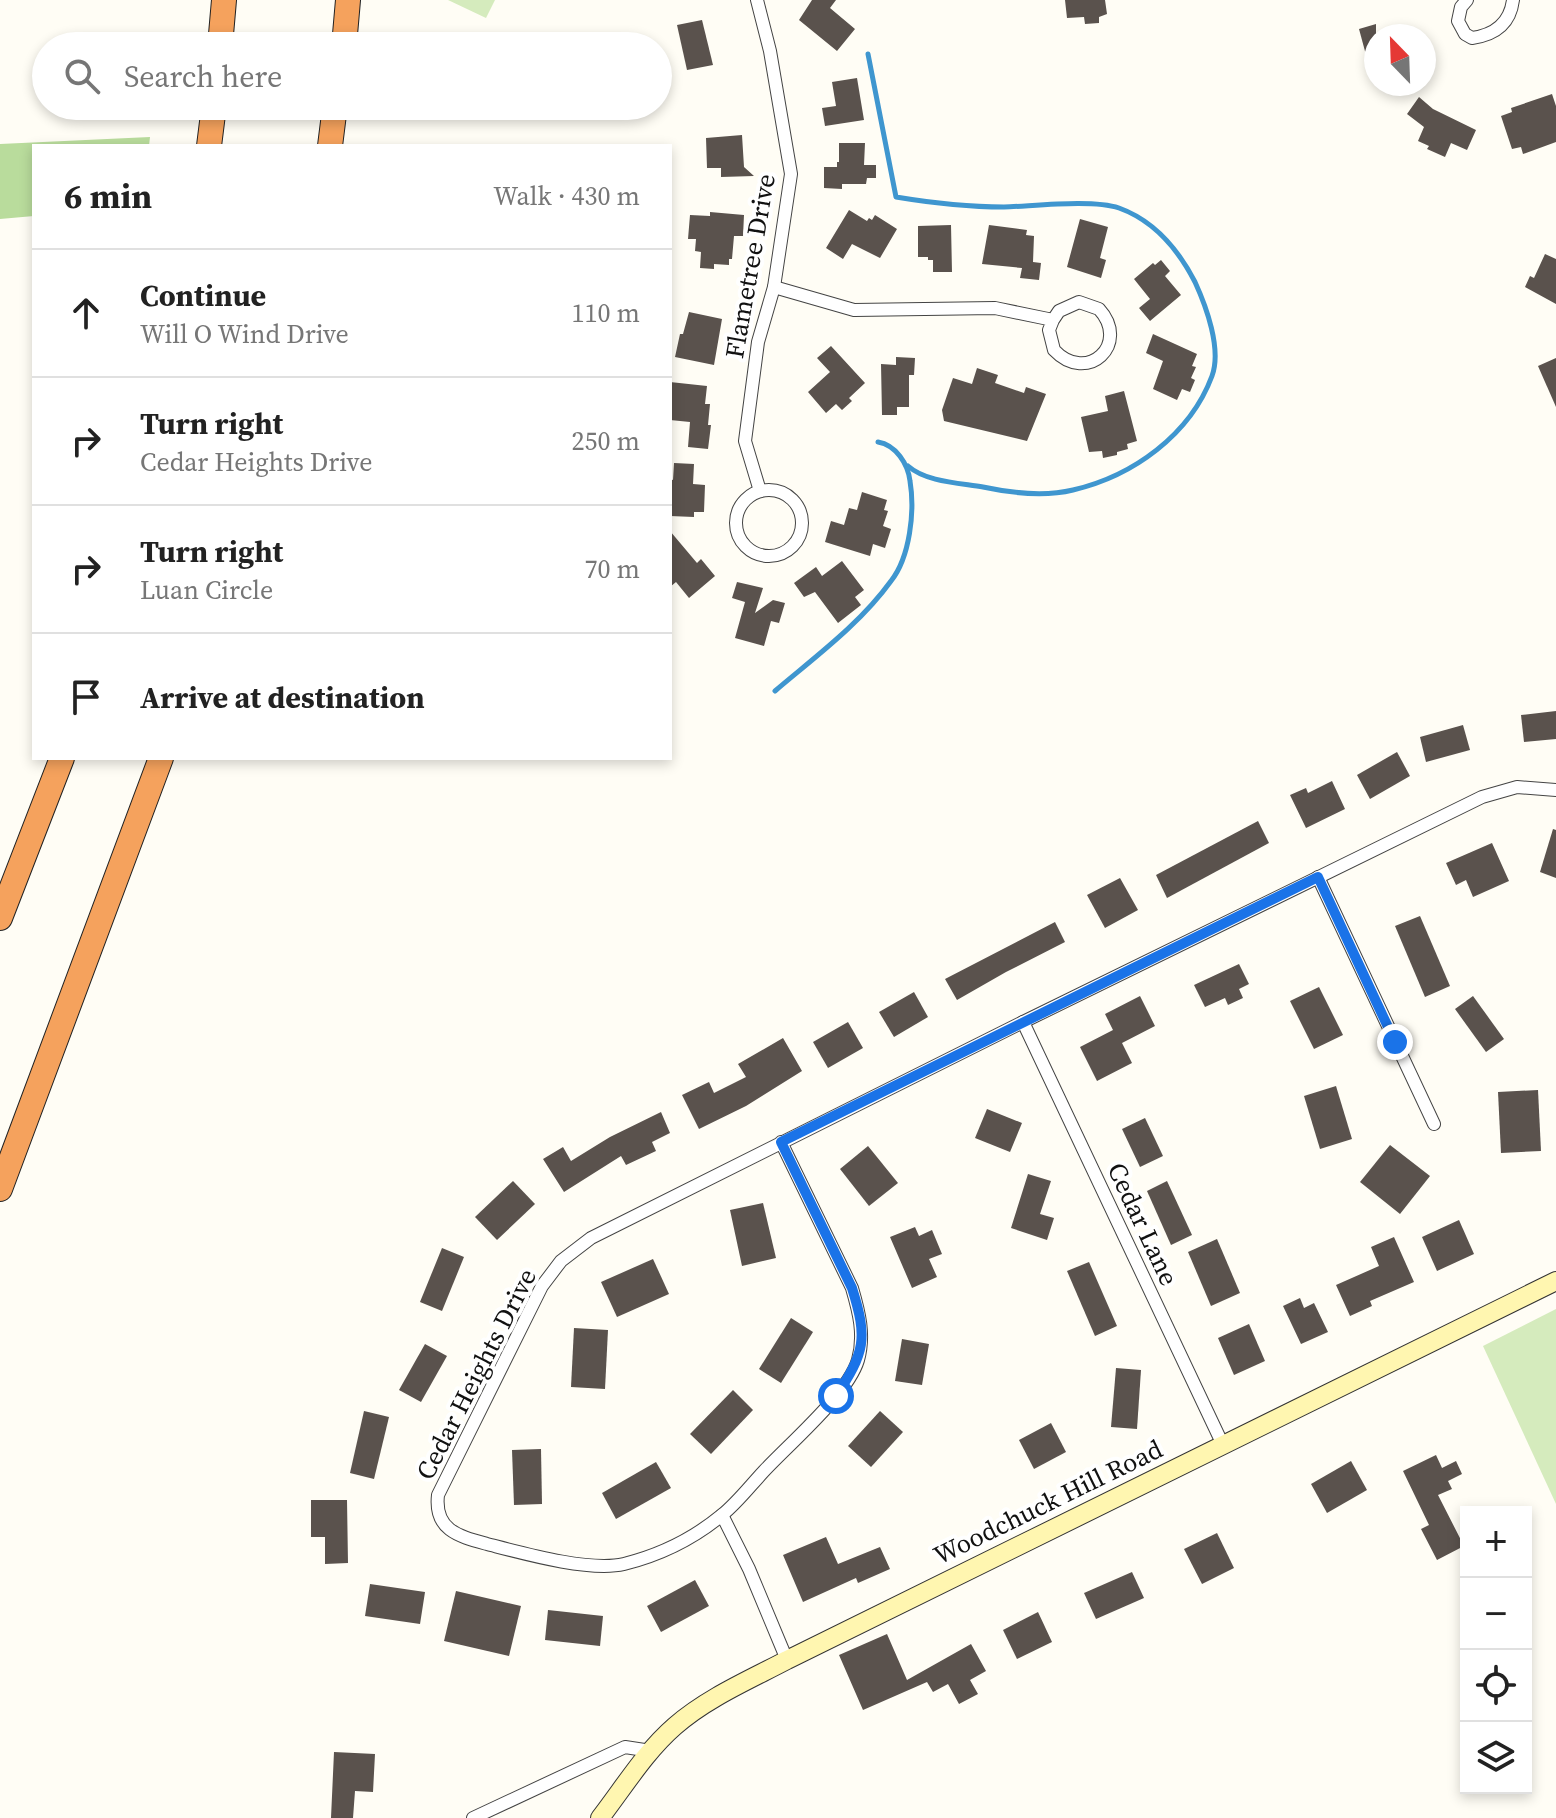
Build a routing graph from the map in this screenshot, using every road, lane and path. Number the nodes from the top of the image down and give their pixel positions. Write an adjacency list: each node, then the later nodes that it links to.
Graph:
1 (224, 0): 6 (highway)
2 (348, 0): 7 (highway)
3 (757, 0): 12 (street, Flametree Drive)
4 (1467, 0): 5 (street)
5 (1513, 0)
6 (221, 32)
7 (345, 32)
8 (212, 120): 10 (highway)
9 (333, 120): 11 (highway)
10 (209, 144)
11 (330, 144)
12 (774, 287): 13 (street); 14 (street, Flametree Drive)
13 (1053, 320): 13 (street)
14 (760, 491): 14 (street)
15 (61, 760): 19 (highway)
16 (160, 760): 23 (highway)
17 (1556, 790): 18 (street, Cedar Heights Drive)
18 (1318, 877): 20 (street, Cedar Heights Drive); 21 (street)
19 (0, 918)
20 (1023, 1022): 22 (street, Cedar Heights Drive); 25 (street, Cedar Lane)
21 (1434, 1124)
22 (781, 1142): 26 (street); 26 (street, Cedar Heights Drive)
23 (0, 1189)
24 (1556, 1281): 25 (street, Woodchuck Hill Road)
25 (1223, 1445): 27 (street, Woodchuck Hill Road)
26 (722, 1515): 27 (street)
27 (787, 1660): 28 (street, Woodchuck Hill Road)
28 (651, 1751): 29 (street); 30 (street, Woodchuck Hill Road)
29 (473, 1818)
30 (600, 1818)

